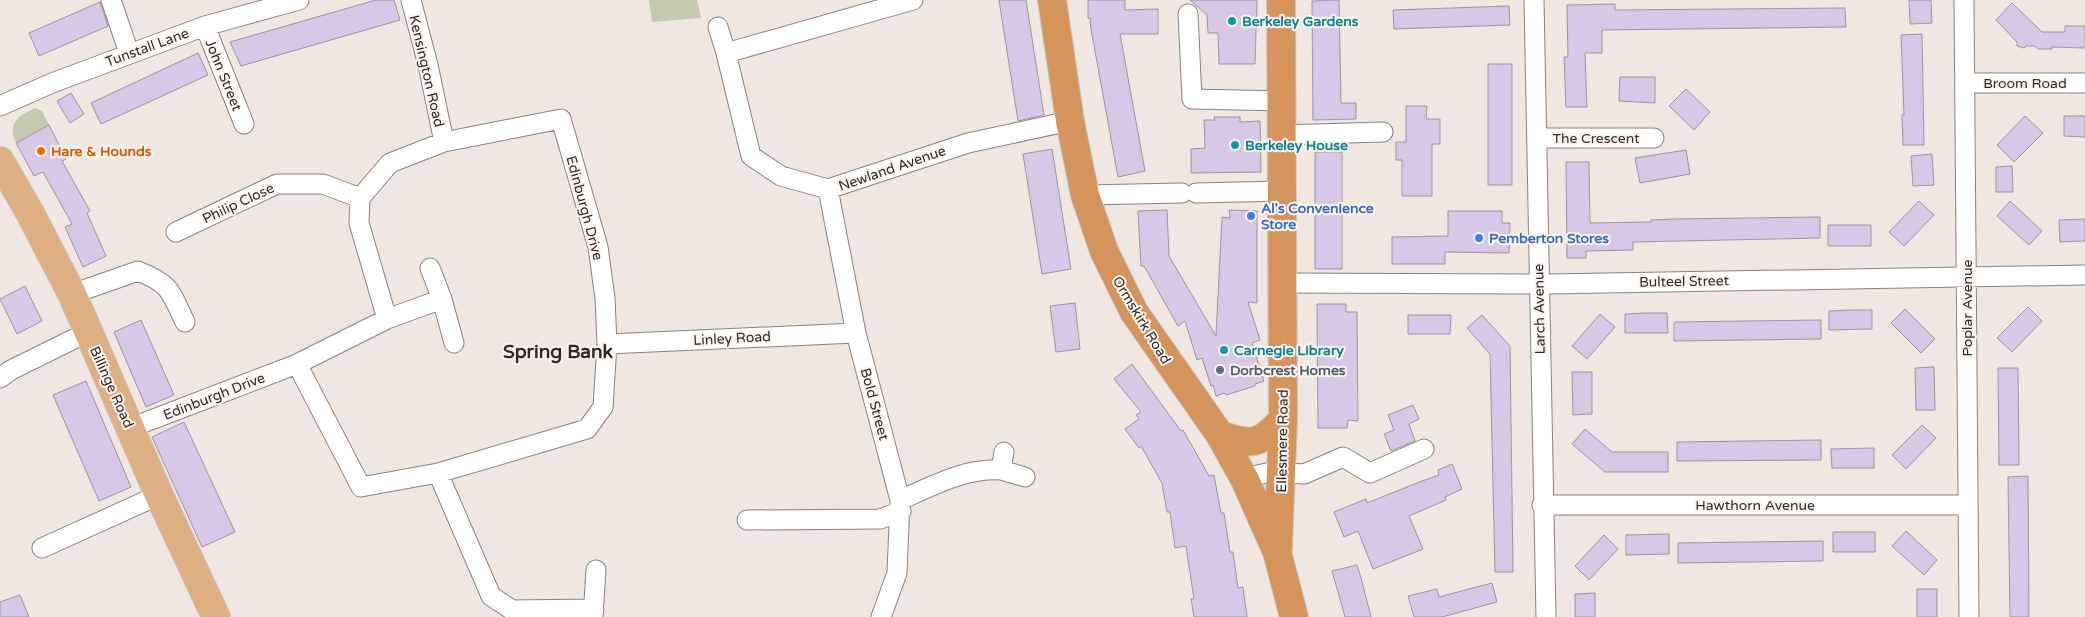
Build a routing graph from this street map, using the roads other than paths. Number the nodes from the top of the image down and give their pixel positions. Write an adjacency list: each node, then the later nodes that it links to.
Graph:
1 (111, 0): 13 (street)
2 (299, 0): 10 (street, Tunstall Lane)
3 (411, 0): 24 (street, Kensington Road)
4 (913, 0): 12 (street)
5 (1052, 0): 18 (highway, Ormskirk Road)
6 (1281, 0): 16 (highway, Ellesmere Road)
7 (1534, 0): 22 (street, Larch Avenue)
8 (1964, 0): 14 (street, Poplar Avenue)
9 (1188, 14): 16 (street)
10 (204, 26): 13 (street, Tunstall Lane); 19 (street, John Street)
11 (718, 27): 12 (street, Newland Avenue)
12 (726, 52): 26 (street, Newland Avenue)
13 (130, 53): 17 (street, Tunstall Lane)
14 (1965, 83): 15 (street, Broom Road); 33 (street, Poplar Avenue)
15 (2085, 83)
16 (1282, 101): 21 (highway, Ellesmere Road)
17 (0, 106)
18 (1070, 121): 26 (street, Newland Avenue); 28 (highway, Ormskirk Road)
19 (244, 124)
20 (1383, 132): 21 (street)
21 (1282, 134): 27 (highway, Ellesmere Road)
22 (1538, 138): 23 (street, The Crescent); 35 (street, Larch Avenue)
23 (1654, 138)
24 (444, 142): 29 (street, Edinburgh Drive); 43 (street, Edinburgh Drive)
25 (0, 161): 36 (main road, Billinge Road)
26 (828, 189): 41 (street, Bold Street)
27 (1283, 191): 28 (street); 34 (highway, Ellesmere Road)
28 (1085, 195): 48 (highway, Ormskirk Road)
29 (360, 198): 30 (street, Philip Close); 38 (street)
30 (176, 232)
31 (430, 268): 37 (street)
32 (2085, 275): 33 (street, Bulteel Street)
33 (1966, 277): 35 (street, Bulteel Street); 56 (street, Poplar Avenue)
34 (1284, 283): 35 (street, Bulteel Street); 46 (highway, Ellesmere Road)
35 (1539, 284): 55 (street, Larch Avenue)
36 (72, 294): 39 (street); 40 (main road, Billinge Road)
37 (442, 299): 38 (street, Edinburgh Drive); 42 (street)
38 (387, 319): 44 (street, Edinburgh Drive)
39 (186, 322)
40 (88, 332): 45 (street); 47 (main road, Billinge Road)
41 (856, 333): 43 (street, Linley Road); 57 (street, Bold Street)
42 (454, 343)
43 (607, 344): 51 (street, Edinburgh Drive)
44 (297, 364): 47 (street, Edinburgh Drive); 51 (street, Edinburgh Drive)
45 (0, 378)
46 (1283, 419): 48 (highway); 50 (highway, Ellesmere Road)
47 (130, 428): 54 (main road, Billinge Road)
48 (1220, 435): 53 (highway, Ormskirk Road)
49 (1424, 449): 50 (street)
50 (1282, 472): 53 (street); 60 (highway, Ellesmere Road)
51 (438, 473): 62 (street)
52 (1025, 477): 57 (street)
53 (1245, 480): 60 (highway, Ormskirk Road)
54 (159, 496): 59 (street); 63 (main road, Billinge Road)
55 (1542, 505): 56 (street, Hawthorn Avenue); 66 (street, Larch Avenue)
56 (1968, 505): 67 (street, Poplar Avenue)
57 (900, 506): 58 (street); 64 (street, Bold Street)
58 (747, 520)
59 (42, 548)
60 (1277, 552): 65 (highway, Ormskirk Road)
61 (596, 570): 62 (street)
62 (593, 613)
63 (216, 617)
64 (881, 617)
65 (1294, 617)
66 (1546, 617)
67 (1969, 617)

